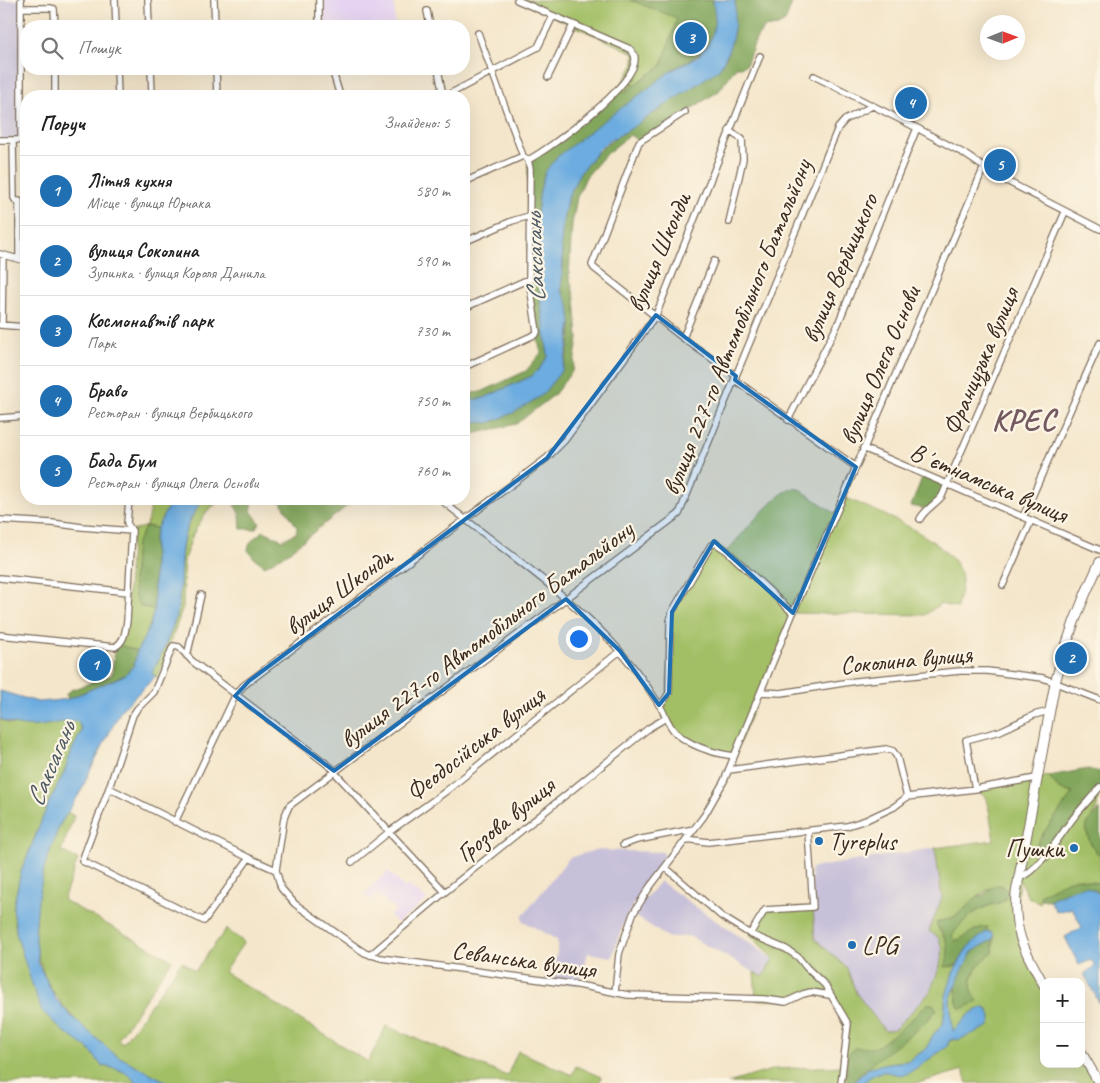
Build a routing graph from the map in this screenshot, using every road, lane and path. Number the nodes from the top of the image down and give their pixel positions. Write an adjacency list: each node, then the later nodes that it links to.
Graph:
1 (21, 0): 7 (street)
2 (116, 0): 12 (street)
3 (148, 0): 13 (street)
4 (214, 0): 14 (street)
5 (319, 0): 15 (street)
6 (517, 0): 9 (street)
7 (21, 8): 10 (street); 11 (street)
8 (428, 11): 16 (street)
9 (553, 16): 17 (street); 20 (street)
10 (21, 20)
11 (55, 20)
12 (116, 20)
13 (150, 20)
14 (215, 20)
15 (319, 20)
16 (429, 20)
17 (573, 25): 29 (street); 46 (street)
18 (478, 33): 20 (street)
19 (760, 56): 41 (street, вулиця Шконди)
20 (492, 71): 37 (street); 45 (street)
21 (23, 75): 30 (street)
22 (55, 75): 31 (street)
23 (118, 75): 32 (street)
24 (151, 75): 33 (street)
25 (216, 75): 34 (street)
26 (334, 75): 35 (street)
27 (439, 75): 36 (street)
28 (814, 76): 38 (street)
29 (548, 77)
30 (23, 90)
31 (54, 90)
32 (118, 90)
33 (151, 90)
34 (217, 90)
35 (338, 90)
36 (443, 90)
37 (456, 90)
38 (872, 106): 40 (street); 66 (street, вулиця 227-го Автомобільного Батальйону)
39 (685, 112): 60 (street, вулиця Олега Основи)
40 (917, 128): 47 (street); 69 (street, вулиця Вербицького)
41 (729, 131): 52 (street); 60 (street, вулиця Шконди)
42 (0, 140): 43 (street)
43 (13, 140): 44 (street); 49 (street)
44 (20, 140)
45 (523, 156): 46 (street); 48 (street)
46 (528, 160): 51 (street)
47 (984, 167): 50 (street); 70 (street, вулиця Олега Основи)
48 (470, 179)
49 (19, 201): 56 (street)
50 (1065, 212): 53 (street); 72 (street, Французька вулиця)
51 (529, 216): 54 (street); 58 (street)
52 (729, 222)
53 (1100, 229)
54 (470, 239)
55 (1, 255): 56 (street); 61 (street)
56 (19, 259)
57 (714, 261): 63 (street)
58 (529, 279): 59 (street); 65 (street)
59 (470, 305)
60 (656, 315): 63 (street, вулиця Олега Основи); 76 (street, вулиця Шконди)
61 (1, 325): 62 (street)
62 (20, 327)
63 (683, 338): 66 (street, вулиця Олега Основи)
64 (1100, 343): 75 (street)
65 (470, 364)
66 (736, 378): 69 (street, вулиця Олега Основи); 87 (street, вулиця 227-го Автомобільного Батальйону)
67 (20, 416): 68 (street)
68 (0, 418)
69 (788, 420): 71 (street, вулиця Олега Основи)
70 (863, 448): 71 (street, вулиця Олега Основи); 72 (street, Вʼєтнамська вулиця)
71 (856, 468): 88 (street)
72 (947, 485): 75 (street, Вʼєтнамська вулиця); 77 (street, Французька вулиця)
73 (128, 505): 80 (street)
74 (448, 505): 76 (street)
75 (1023, 517): 79 (street, Вʼєтнамська вулиця)
76 (465, 519): 87 (street); 94 (street, вулиця Шконди)
77 (920, 519)
78 (0, 520): 80 (street)
79 (1031, 521): 81 (street, Вʼєтнамська вулиця); 84 (street)
80 (132, 531): 85 (street)
81 (1100, 550)
82 (1100, 562): 92 (main road)
83 (0, 578): 85 (street)
84 (1003, 585)
85 (128, 592): 89 (street)
86 (201, 594): 91 (street)
87 (566, 598): 90 (street); 101 (street, вулиця 227-го Автомобільного Батальйону)
88 (792, 613): 93 (street); 96 (street)
89 (0, 635)
90 (620, 652): 96 (street); 110 (street, Феодосійська вулиця)
91 (187, 656): 94 (street); 104 (street)
92 (1054, 683): 93 (street, Соколина вулиця); 95 (street, Соколина вулиця); 97 (main road)
93 (761, 692): 99 (street)
94 (235, 696): 101 (street); 107 (street, вулиця Шконди)
95 (1100, 700)
96 (660, 705): 98 (street)
97 (1049, 712): 102 (main road); 105 (street)
98 (666, 718): 99 (street); 118 (street, Грозова вулиця)
99 (734, 756): 100 (street)
100 (729, 770): 106 (street); 108 (street)
101 (334, 771): 110 (street, вулиця 227-го Автомобільного Батальйону); 116 (street, вулиця 227-го Автомобільного Батальйону)
102 (1036, 778): 105 (street); 117 (main road)
103 (1100, 787): 117 (street)
104 (109, 788): 107 (street); 113 (street)
105 (975, 789): 106 (street)
106 (907, 797): 109 (street)
107 (175, 822): 113 (street)
108 (694, 829): 111 (street); 112 (street)
109 (808, 831): 111 (street); 119 (street)
110 (389, 832): 114 (street, Феодосійська вулиця); 118 (street, вулиця 227-го Автомобільного Батальйону)
111 (686, 839): 115 (street)
112 (623, 845)
113 (249, 858): 116 (street)
114 (352, 862)
115 (665, 867): 119 (street); 122 (street)
116 (276, 870): 120 (street, Севанська вулиця)
117 (1018, 879): 121 (main road)
118 (445, 892): 120 (street, Грозова вулиця)
119 (750, 934): 123 (street)
120 (370, 955): 122 (street, Севанська вулиця)
121 (1040, 978)
122 (615, 992): 123 (street, Севанська вулиця)
123 (830, 995): 125 (street)
124 (1085, 1059): 126 (main road)
125 (841, 1083)
126 (1099, 1083)

